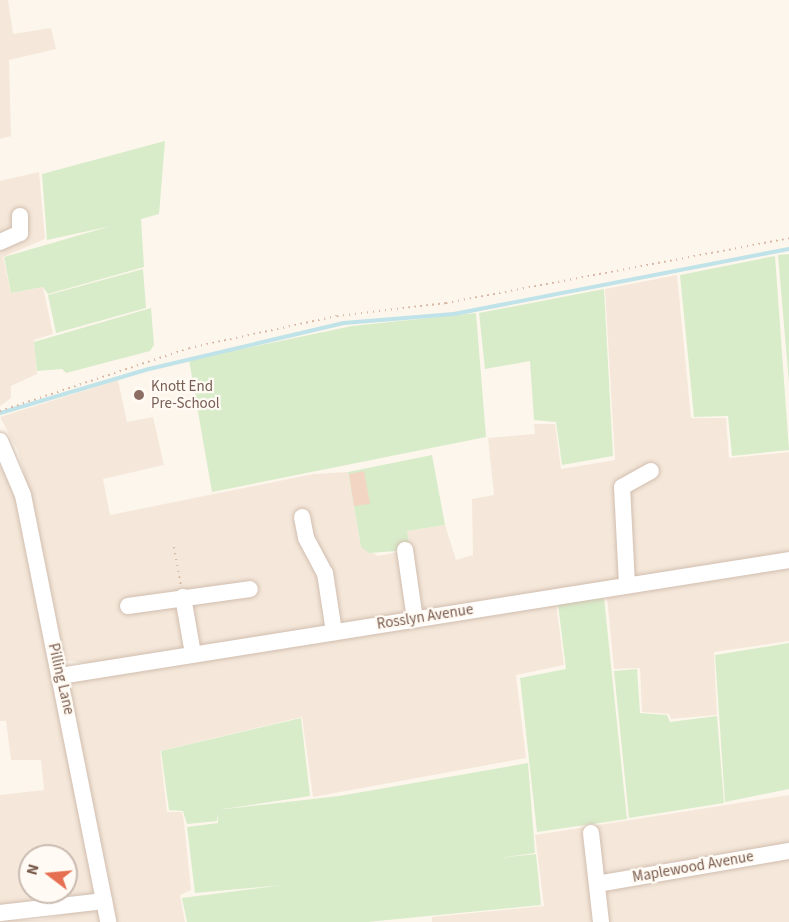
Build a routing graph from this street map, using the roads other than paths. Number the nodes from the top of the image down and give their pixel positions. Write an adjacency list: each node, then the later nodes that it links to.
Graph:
1 (20, 216): 2 (street)
2 (0, 242)
3 (0, 441): 15 (street, Pilling Lane)
4 (651, 471): 8 (street)
5 (302, 517): 13 (street)
6 (405, 550): 12 (street)
7 (789, 560): 8 (street, Rosslyn Avenue)
8 (627, 585): 12 (street, Rosslyn Avenue)
9 (250, 589): 10 (street)
10 (183, 598): 11 (street); 14 (street)
11 (128, 606)
12 (415, 619): 13 (street, Rosslyn Avenue)
13 (334, 632): 14 (street, Rosslyn Avenue)
14 (193, 654): 15 (street, Rosslyn Avenue)
15 (60, 676): 19 (street, Pilling Lane)
16 (591, 833): 18 (street)
17 (789, 851): 18 (street, Maplewood Avenue)
18 (597, 884): 22 (street)
19 (104, 901): 20 (street); 21 (street, Pilling Lane)
20 (0, 913)
21 (108, 922)
22 (601, 922)

